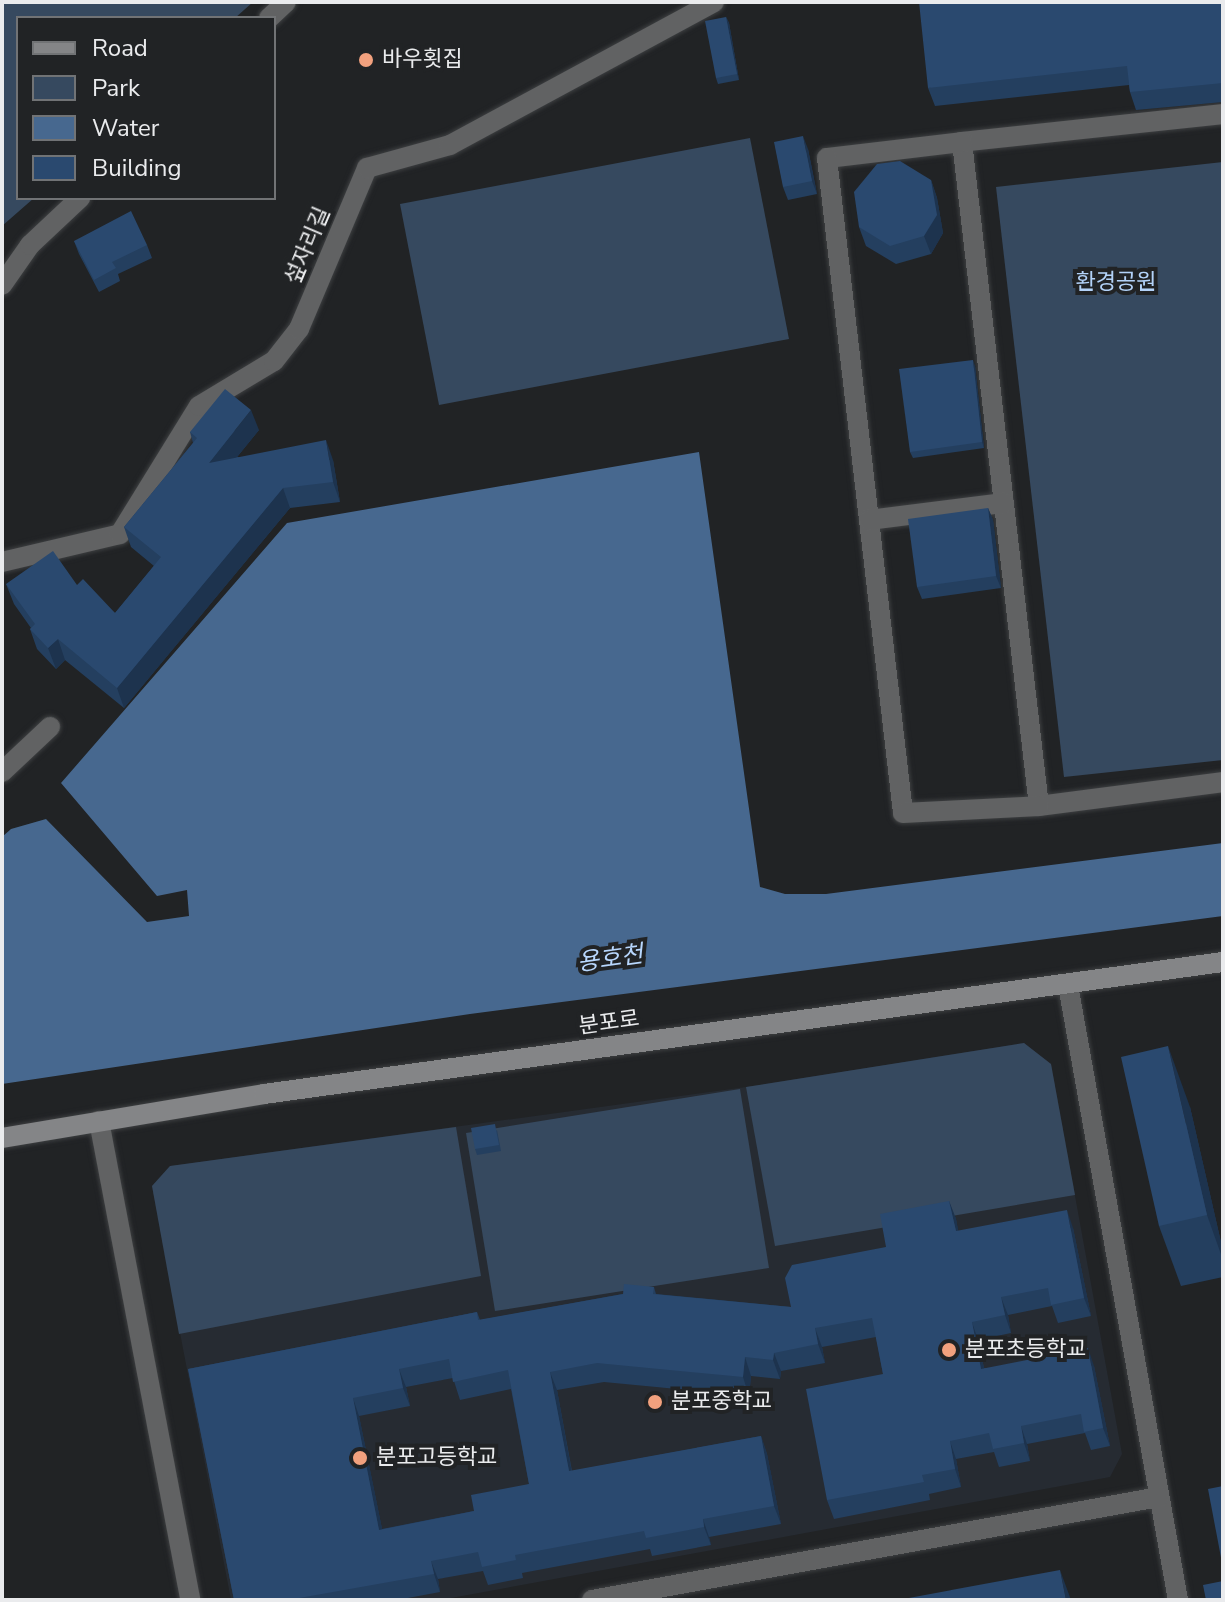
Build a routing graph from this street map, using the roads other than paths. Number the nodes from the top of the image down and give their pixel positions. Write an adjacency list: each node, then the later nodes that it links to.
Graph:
1 (286, 2): 3 (street)
2 (714, 2): 10 (street, 섶자리길)
3 (271, 16)
4 (1223, 114): 5 (street)
5 (962, 142): 8 (street); 9 (street)
6 (78, 200): 7 (street)
7 (2, 285)
8 (1004, 503): 9 (street); 14 (street)
9 (869, 520): 14 (street)
10 (2, 562)
11 (50, 727): 12 (street)
12 (2, 772)
13 (1223, 782): 14 (street)
14 (1039, 806)
15 (1223, 962): 16 (main road, 분포로)
16 (1068, 985): 17 (main road, 분포로); 19 (street)
17 (99, 1121): 18 (main road, 분포로); 20 (street)
18 (2, 1138)
19 (1159, 1497): 21 (street); 22 (street)
20 (190, 1600)
21 (592, 1600)
22 (1178, 1600)

